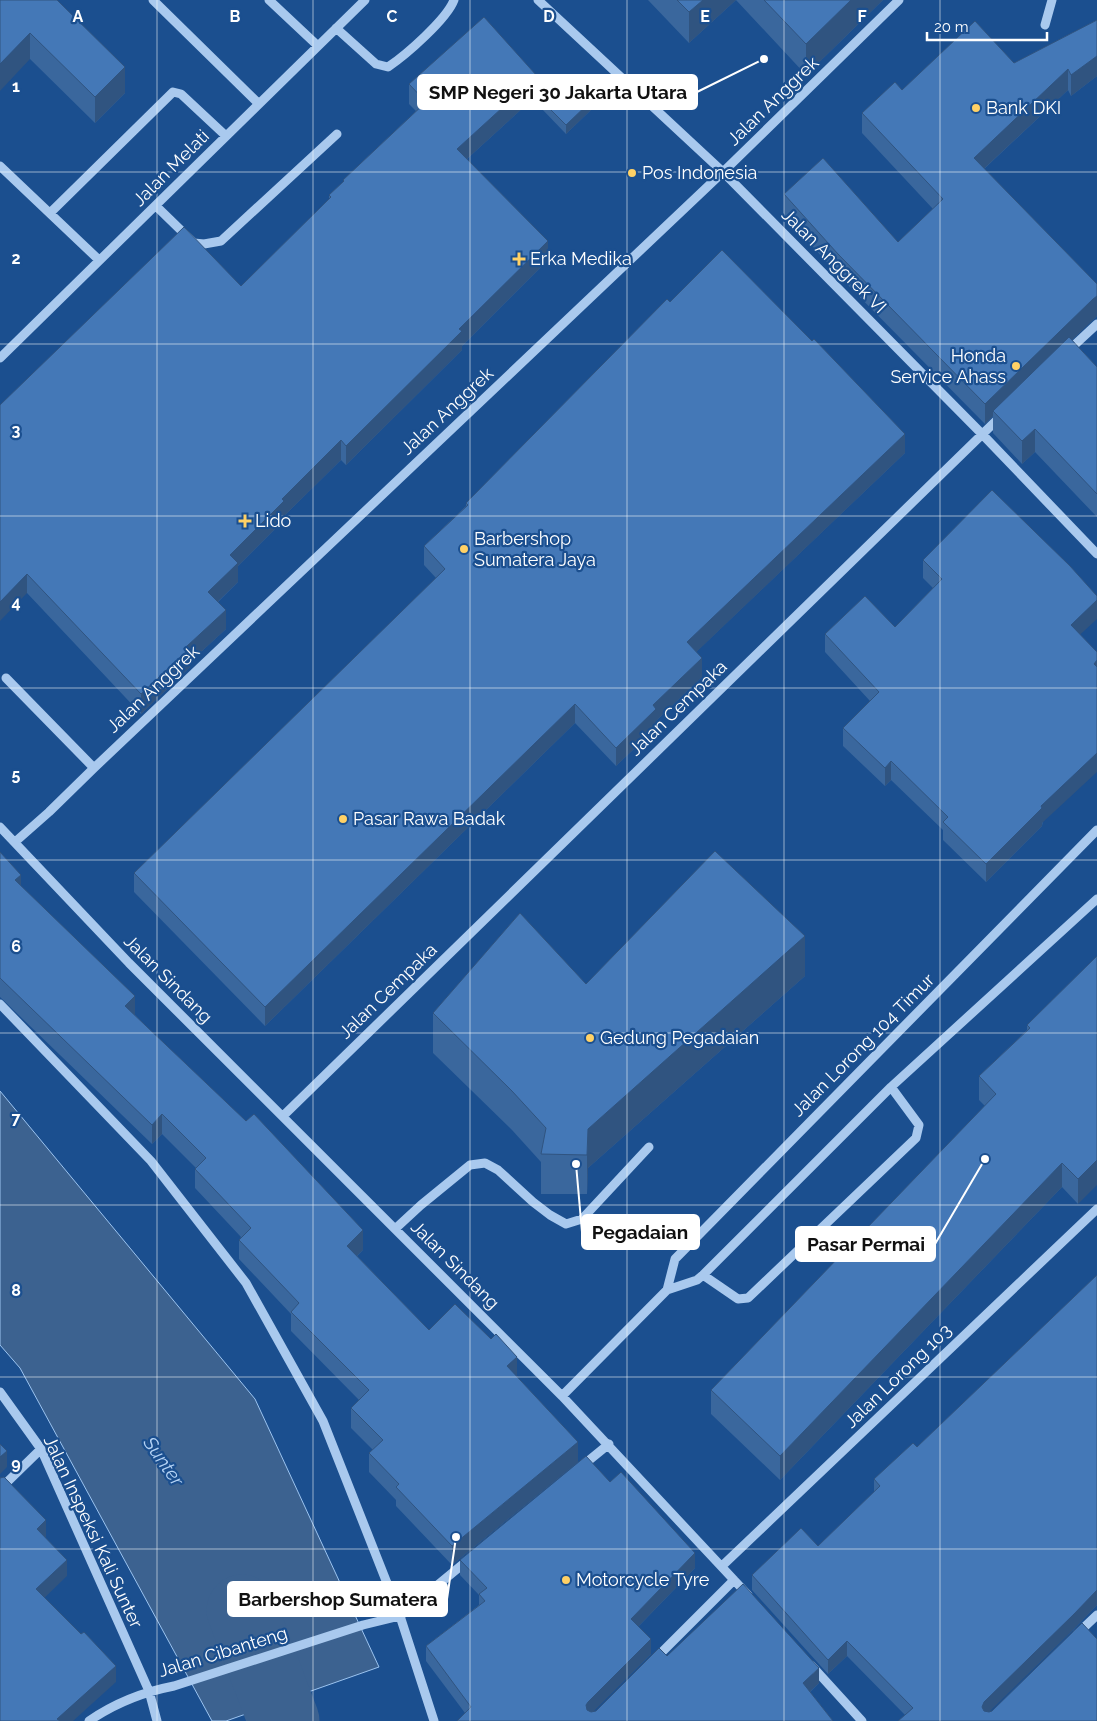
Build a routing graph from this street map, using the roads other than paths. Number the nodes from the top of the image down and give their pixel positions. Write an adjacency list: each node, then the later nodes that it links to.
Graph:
1 (153, 0): 11 (street)
2 (269, 0): 10 (street)
3 (365, 0): 9 (street, Jalan Melati)
4 (454, 0): 9 (street)
5 (538, 0): 15 (street, Jalan Anggrek VI)
6 (899, 0): 15 (street, Jalan Anggrek)
7 (1052, 0): 8 (street)
8 (1045, 25)
9 (336, 28): 10 (street, Jalan Melati)
10 (318, 46): 11 (street, Jalan Melati)
11 (259, 104): 13 (street, Jalan Melati)
12 (337, 134): 16 (street)
13 (226, 136): 16 (street, Jalan Melati); 17 (street)
14 (0, 166): 17 (street)
15 (723, 172): 23 (street, Jalan Anggrek VI); 26 (street, Jalan Anggrek)
16 (156, 206): 18 (street, Jalan Melati)
17 (50, 213): 18 (street)
18 (99, 260): 20 (street, Jalan Melati)
19 (1097, 324): 21 (street)
20 (0, 358)
21 (1061, 358)
22 (1011, 407): 23 (street, Jalan Cempaka)
23 (982, 434): 24 (street, Jalan Anggrek VI); 33 (street, Jalan Cempaka)
24 (1097, 554)
25 (6, 678): 26 (street)
26 (94, 768): 29 (street, Jalan Anggrek)
27 (0, 827): 29 (street, Jalan Sindang)
28 (1097, 830): 38 (street, Jalan Lorong 104 Timur)
29 (15, 842): 33 (street, Jalan Sindang)
30 (1097, 899): 32 (street)
31 (0, 1004): 50 (street)
32 (891, 1087): 37 (street); 37 (street)
33 (283, 1116): 36 (street, Jalan Sindang)
34 (650, 1147): 36 (street)
35 (1097, 1209): 46 (street, Jalan Lorong 103)
36 (395, 1229): 40 (street, Jalan Sindang)
37 (703, 1275): 38 (street)
38 (667, 1290): 40 (street)
39 (0, 1392): 42 (street, Jalan Inspeksi Kali Sunter)
40 (562, 1396): 41 (street, Jalan Sindang)
41 (609, 1444): 43 (street); 46 (street, Jalan Sindang)
42 (40, 1449): 44 (street); 54 (street, Jalan Inspeksi Kali Sunter)
43 (578, 1469)
44 (0, 1489)
45 (478, 1552): 50 (street, Jalan Cibanteng)
46 (722, 1566): 47 (street, Jalan Sindang)
47 (734, 1580): 48 (street, Jalan Sindang); 53 (street)
48 (754, 1602)
49 (1097, 1615): 51 (street)
50 (400, 1616): 54 (street, Jalan Cibanteng); 57 (street)
51 (1070, 1642)
52 (801, 1654): 58 (street)
53 (646, 1667)
54 (148, 1691): 55 (street, Jalan Cibanteng); 56 (street, Jalan Inspeksi Kali Sunter)
55 (89, 1721)
56 (157, 1721)
57 (434, 1721)
58 (862, 1721)

